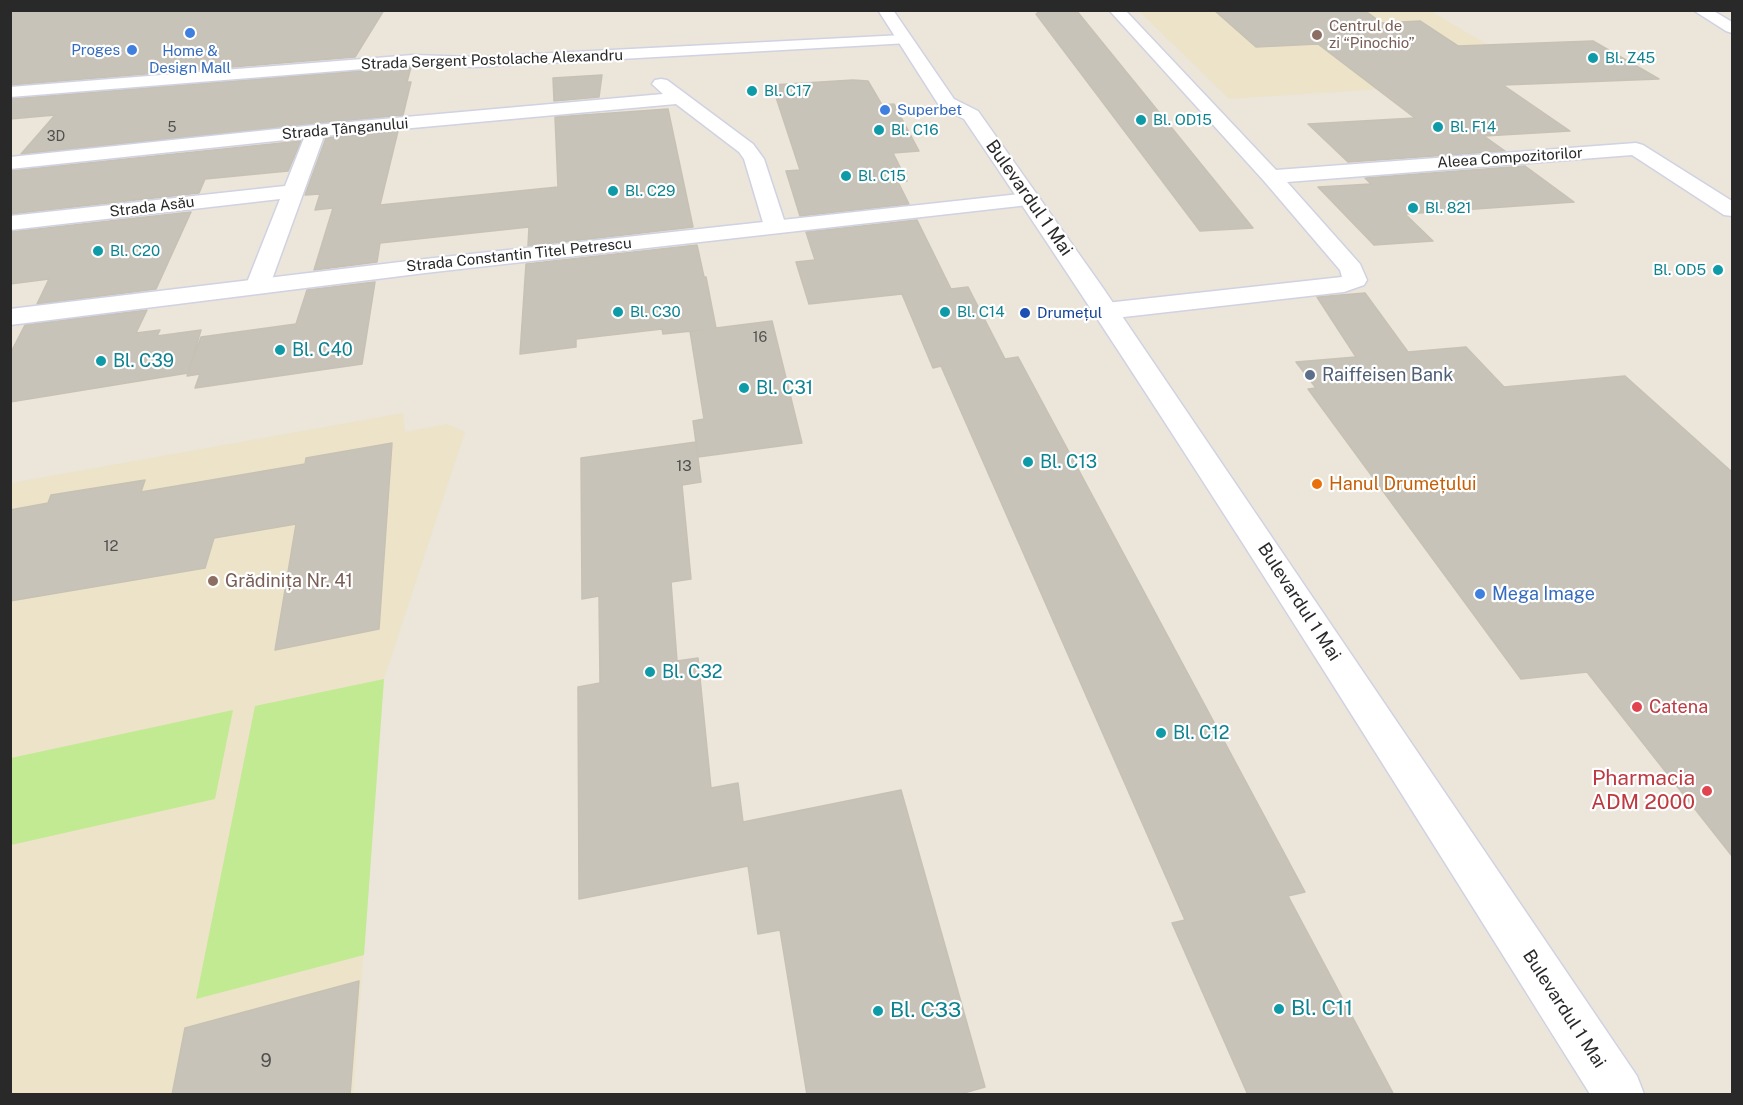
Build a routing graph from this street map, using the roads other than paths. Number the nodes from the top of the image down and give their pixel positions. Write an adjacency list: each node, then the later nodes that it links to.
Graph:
1 (885, 10): 6 (street, Bulevardul 1 Mai)
2 (1116, 10): 14 (street)
3 (1702, 13): 4 (street); 5 (street)
4 (1732, 14)
5 (1732, 28)
6 (903, 40): 7 (street, Strada Sergent Postolache Alexandru); 11 (street, Bulevardul 1 Mai)
7 (625, 55): 8 (street, Strada Sergent Postolache Alexandru); 10 (street)
8 (10, 92)
9 (967, 92): 11 (street, Bulevardul 1 Mai)
10 (679, 98): 12 (street, Strada Țânganului); 19 (street)
11 (971, 115): 16 (street, Bulevardul 1 Mai)
12 (316, 131): 13 (street, Strada Țânganului); 15 (street)
13 (10, 162)
14 (1271, 177): 17 (street, Aleea Compozitorilor); 21 (street)
15 (293, 191): 18 (street, Strada Asău); 20 (street)
16 (1029, 199): 19 (street, Strada Constantin Titel Petrescu); 21 (street, Bulevardul 1 Mai)
17 (1732, 210)
18 (10, 223)
19 (776, 226): 20 (street, Strada Constantin Titel Petrescu)
20 (258, 285): 22 (street, Strada Constantin Titel Petrescu)
21 (1106, 311): 23 (street, Bulevardul 1 Mai)
22 (10, 317)
23 (1619, 1095)

